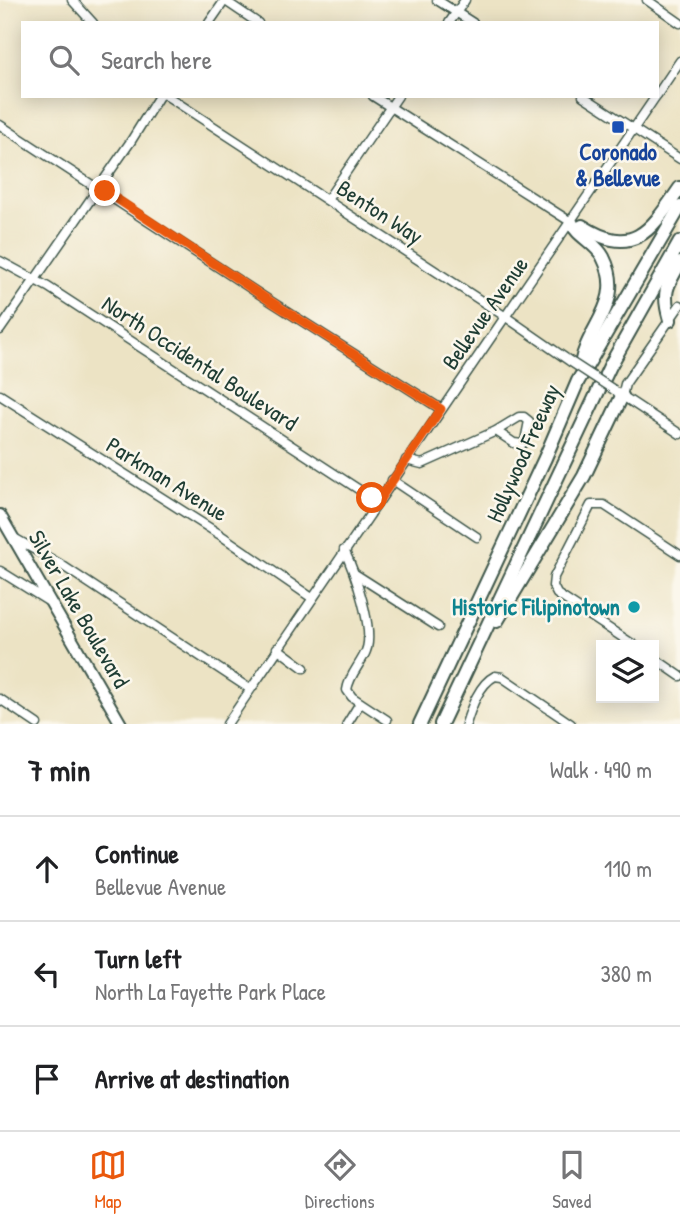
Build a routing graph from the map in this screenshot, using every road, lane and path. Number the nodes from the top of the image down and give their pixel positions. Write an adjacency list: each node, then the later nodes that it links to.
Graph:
1 (72, 0): 7 (street)
2 (225, 0): 8 (street); 9 (street)
3 (438, 0): 6 (street)
4 (465, 0): 6 (street)
5 (647, 0): 12 (street)
6 (456, 12): 10 (street); 11 (street)
7 (91, 21)
8 (210, 21)
9 (255, 21)
10 (450, 21)
11 (469, 21)
12 (680, 23)
13 (680, 61): 14 (street, Bellevue Avenue)
14 (659, 92)
15 (158, 98): 25 (street)
16 (170, 98): 27 (street, Benton Way)
17 (376, 98): 21 (street)
18 (397, 98): 21 (street)
19 (586, 98): 23 (street)
20 (655, 98): 23 (street, Bellevue Avenue)
21 (391, 107): 27 (street); 29 (street)
22 (0, 125): 25 (street)
23 (634, 130): 24 (street); 29 (street, Bellevue Avenue)
24 (680, 159)
25 (98, 187): 34 (street); 43 (street)
26 (680, 188): 29 (highway)
27 (327, 200): 37 (street, Benton Way)
28 (680, 207): 40 (highway, Hollywood Freeway)
29 (571, 222): 37 (street, Bellevue Avenue); 40 (highway)
30 (680, 242): 63 (highway, Hollywood Freeway)
31 (0, 261): 34 (street, North Occidental Boulevard)
32 (680, 263): 33 (highway)
33 (671, 277): 35 (highway); 38 (highway)
34 (35, 279): 39 (street); 48 (street, North Occidental Boulevard)
35 (680, 291)
36 (680, 305): 38 (street)
37 (506, 317): 41 (street, Benton Way, bridge); 43 (street, Bellevue Avenue)
38 (675, 323): 41 (street)
39 (0, 330)
40 (578, 382): 73 (highway, Hollywood Freeway)
41 (618, 393): 45 (street, Benton Way); 63 (highway)
42 (0, 395): 56 (street, Parkman Avenue)
43 (441, 409): 46 (street, Bellevue Avenue)
44 (496, 430): 46 (street)
45 (680, 434)
46 (406, 460): 47 (street, Bellevue Avenue)
47 (392, 480): 48 (street, Bellevue Avenue); 51 (street)
48 (378, 502): 52 (street, Bellevue Avenue)
49 (0, 515): 50 (main road, Silver Lake Boulevard)
50 (13, 537): 57 (main road, Silver Lake Boulevard); 65 (street)
51 (477, 537)
52 (345, 550): 55 (street); 56 (street, Bellevue Avenue)
53 (680, 555): 59 (street)
54 (0, 571): 57 (street)
55 (355, 573): 58 (street); 67 (street)
56 (312, 598): 60 (street, Bellevue Avenue)
57 (48, 601): 70 (main road, Silver Lake Boulevard)
58 (438, 627)
59 (626, 640)
60 (277, 648): 62 (street); 65 (street, Bellevue Avenue)
61 (659, 662): 64 (street)
62 (304, 668)
63 (466, 672): 74 (highway, Hollywood Freeway)
64 (680, 676)
65 (250, 688): 71 (street, Bellevue Avenue)
66 (0, 699): 69 (street)
67 (360, 703): 68 (street); 72 (street)
68 (387, 720)
69 (37, 724)
70 (121, 724)
71 (227, 724)
72 (347, 724)
73 (419, 724)
74 (441, 724)
75 (466, 724): 76 (street)
76 (571, 724)

